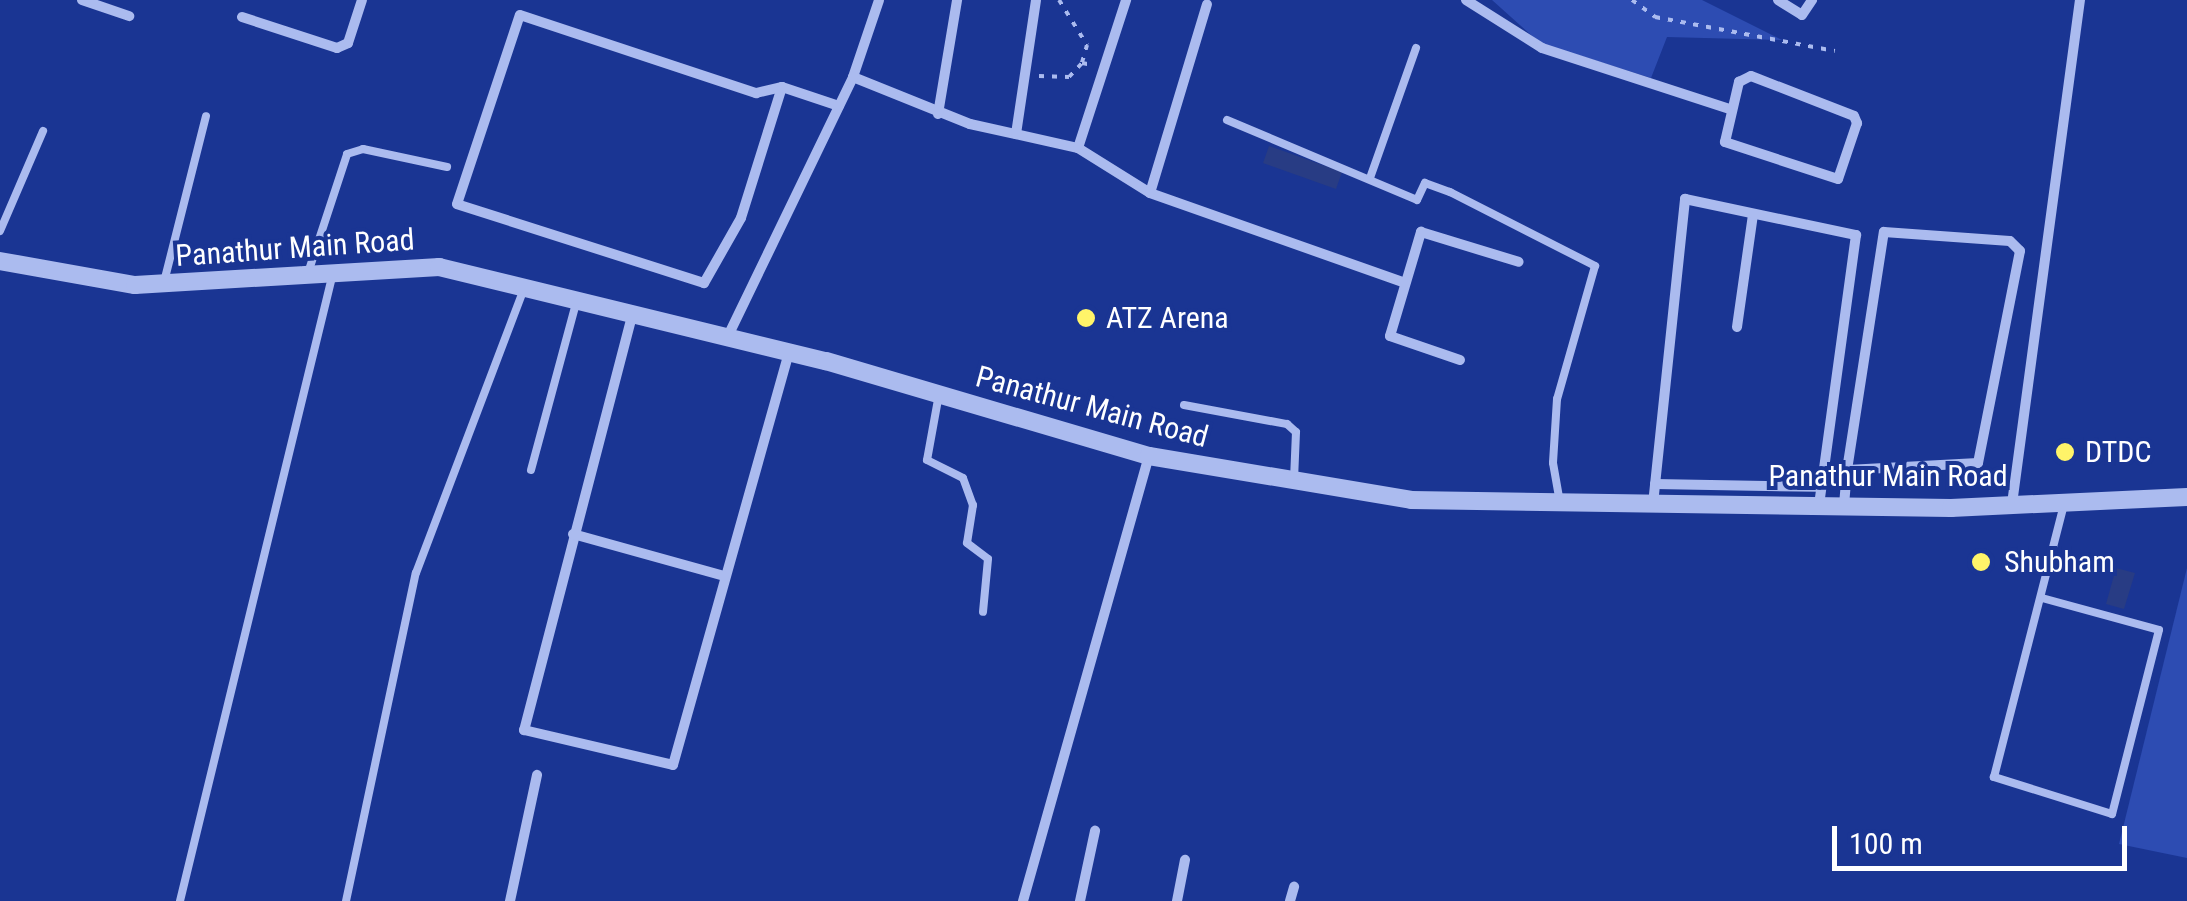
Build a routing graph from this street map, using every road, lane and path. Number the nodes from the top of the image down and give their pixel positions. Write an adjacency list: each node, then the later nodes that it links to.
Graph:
1 (82, 0): 15 (street)
2 (362, 0): 16 (street)
3 (879, 0): 22 (street)
4 (956, 0): 26 (street)
5 (1036, 0): 30 (street)
6 (1059, 0): 19 (path)
7 (1126, 0): 20 (street)
8 (1194, 0): 14 (street)
9 (1466, 0): 25 (street)
10 (1632, 0): 18 (path)
11 (1778, 0): 12 (street)
12 (1812, 0)
13 (2080, 0): 62 (street)
14 (1208, 2): 34 (street)
15 (129, 16)
16 (242, 17)
17 (1416, 48): 33 (lane)
18 (1836, 52)
19 (1082, 63): 20 (path); 21 (path)
20 (1102, 66): 31 (street)
21 (1036, 74)
22 (853, 77): 24 (street); 26 (street)
23 (782, 87): 23 (street); 24 (street)
24 (839, 106): 47 (street)
25 (1730, 109): 25 (street)
26 (938, 114): 30 (street)
27 (206, 116): 42 (lane)
28 (1227, 120): 33 (lane)
29 (42, 131): 36 (lane)
30 (1016, 134): 31 (street)
31 (1078, 148): 34 (street)
32 (447, 167): 40 (lane)
33 (1370, 178): 60 (lane)
34 (1150, 193): 41 (street)
35 (1753, 214): 46 (street); 56 (street); 57 (street)
36 (0, 231)
37 (0, 260): 42 (street, Panathur Main Road)
38 (1519, 262): 41 (street)
39 (332, 277): 40 (street, Panathur Main Road); 43 (street, Panathur Main Road); 72 (lane)
40 (306, 280): 42 (street, Panathur Main Road)
41 (1405, 283): 49 (street)
42 (163, 284)
43 (523, 291): 44 (street, Panathur Main Road); 73 (lane)
44 (576, 303): 45 (street, Panathur Main Road); 53 (lane)
45 (632, 316): 47 (street, Panathur Main Road); 64 (street)
46 (1737, 328)
47 (726, 338): 48 (street, Panathur Main Road)
48 (789, 352): 50 (street, Panathur Main Road); 65 (street)
49 (1460, 360)
50 (939, 394): 52 (street, Panathur Main Road); 67 (lane)
51 (1184, 406): 55 (lane)
52 (1149, 456): 55 (street, Panathur Main Road); 75 (street)
53 (531, 470)
54 (1847, 470): 54 (street); 63 (street)
55 (1294, 480): 60 (street, Panathur Main Road)
56 (1655, 484): 57 (street); 61 (street)
57 (1819, 496): 61 (street, Panathur Main Road); 63 (street, Panathur Main Road)
58 (2187, 496): 59 (street, Panathur Main Road)
59 (2065, 500): 62 (street, Panathur Main Road); 66 (lane)
60 (1560, 502): 61 (street, Panathur Main Road)
61 (1653, 504)
62 (2012, 504): 63 (street, Panathur Main Road)
63 (1844, 505)
64 (573, 534): 65 (street); 65 (street)
65 (724, 576)
66 (2042, 598): 66 (lane)
67 (983, 612)
68 (537, 775): 74 (street)
69 (1094, 831): 76 (street)
70 (1186, 860): 77 (street)
71 (1294, 887): 78 (street)
72 (180, 901)
73 (346, 901)
74 (510, 901)
75 (1024, 901)
76 (1080, 901)
77 (1177, 901)
78 (1290, 901)

